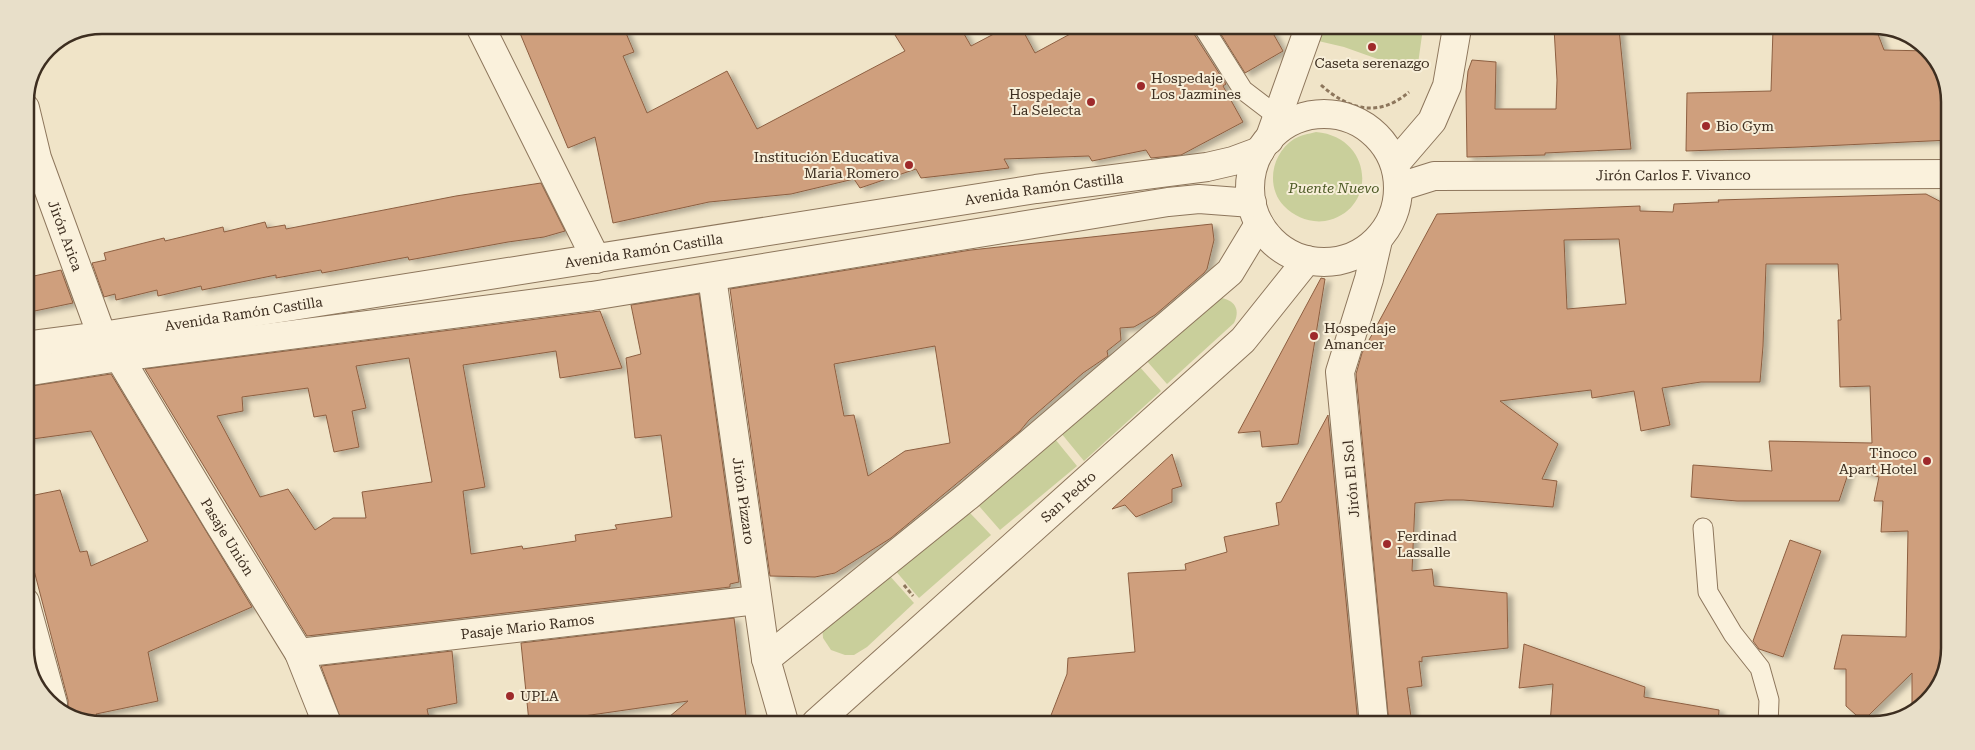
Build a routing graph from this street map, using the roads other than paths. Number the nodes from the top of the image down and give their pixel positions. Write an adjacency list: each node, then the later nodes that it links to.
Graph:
1 (484, 34): 11 (street)
2 (1208, 34): 5 (lane)
3 (1306, 34): 5 (street)
4 (1456, 34): 8 (street)
5 (1269, 136): 8 (street); 9 (street); 11 (street, Avenida Ramón Castilla)
6 (34, 143): 14 (street, Jirón Arica)
7 (1941, 174): 8 (street, Jirón Carlos F. Vivanco)
8 (1397, 176): 10 (street)
9 (1256, 214): 12 (street); 13 (street, Avenida Ramón Castilla); 22 (street)
10 (1378, 240): 12 (street); 27 (street, Jirón El Sol)
11 (596, 259): 14 (street, Avenida Ramón Castilla)
12 (1307, 260): 26 (street, San Pedro)
13 (712, 277): 16 (street, Avenida Ramón Castilla); 19 (street, Jirón Pizzaro)
14 (102, 336): 15 (street, Avenida Ramón Castilla); 16 (street, Jirón Arica)
15 (34, 345)
16 (119, 357): 17 (street, Avenida Ramón Castilla); 21 (street, Pasaje Unión)
17 (34, 371)
18 (1702, 528): 28 (lane)
19 (757, 600): 21 (street, Pasaje Mario Ramos); 22 (street, Jirón Pizzaro)
20 (34, 635): 23 (street)
21 (299, 653): 24 (street, Pasaje Unión)
22 (766, 659): 25 (street, Jirón Pizzaro)
23 (50, 692)
24 (324, 716)
25 (782, 716)
26 (823, 716)
27 (1373, 716)
28 (1768, 716)

